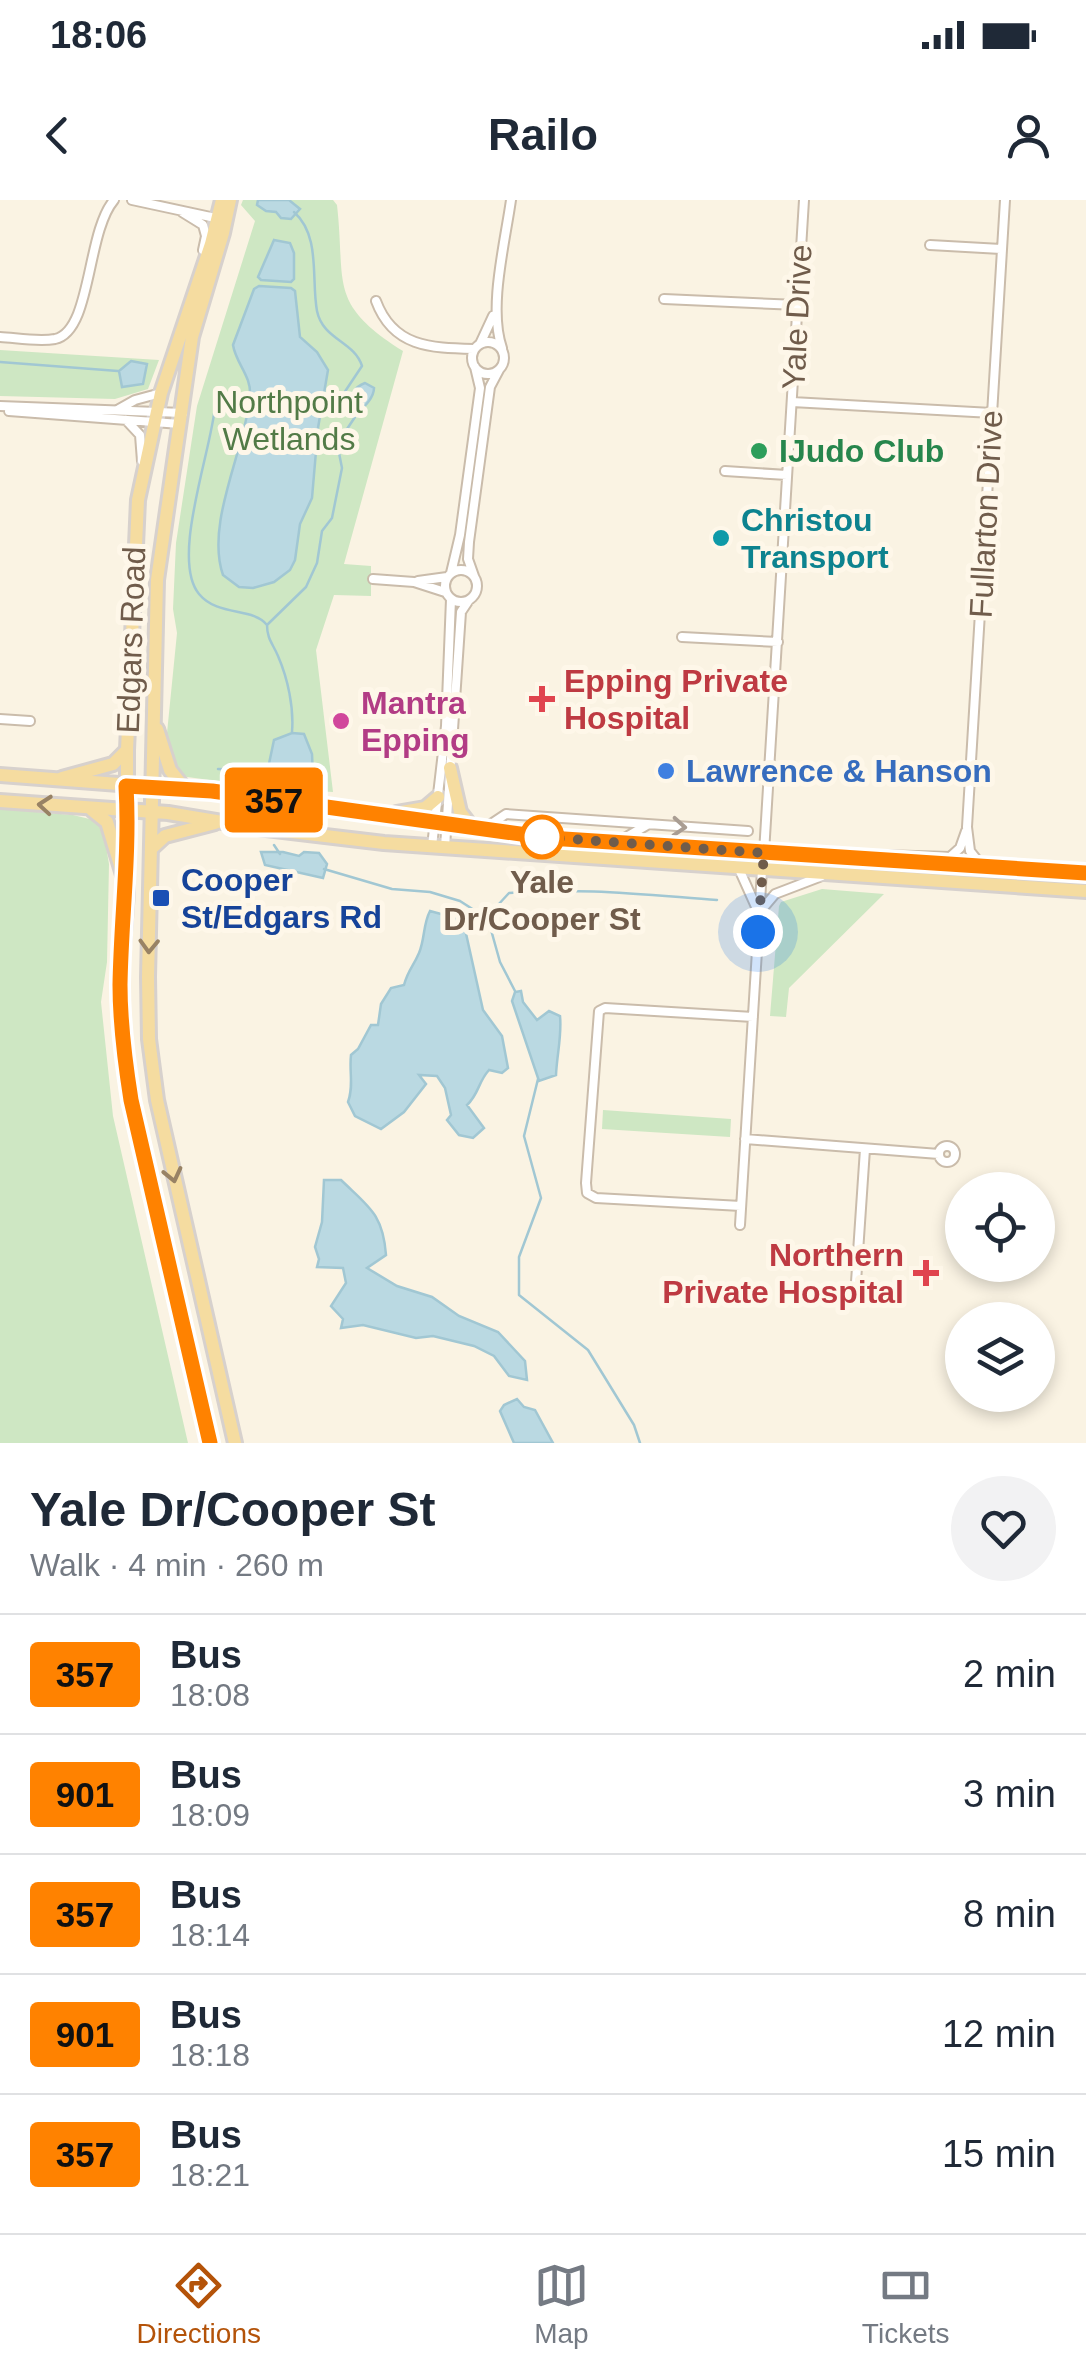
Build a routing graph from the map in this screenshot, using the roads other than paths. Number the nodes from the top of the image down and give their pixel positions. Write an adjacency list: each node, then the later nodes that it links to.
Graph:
1 (114, 200): 16 (street)
2 (132, 200): 8 (street)
3 (222, 200): 9 (main road, Edgars Road)
4 (230, 200): 9 (main road, Edgars Road)
5 (511, 200): 15 (street)
6 (804, 200): 14 (street, Yale Drive)
7 (1004, 200): 11 (street, Fullarton Drive)
8 (182, 212): 9 (street); 17 (street)
9 (221, 220): 17 (main road, Edgars Road); 29 (main road, Edgars Road)
10 (930, 245): 11 (street)
11 (1002, 248): 27 (street, Fullarton Drive)
12 (664, 298): 14 (street)
13 (376, 302): 19 (street)
14 (798, 305): 24 (street, Yale Drive)
15 (497, 307): 18 (street); 20 (street)
16 (0, 337)
17 (180, 338): 23 (main road, Edgars Road)
18 (478, 346): 19 (street); 20 (street); 21 (street)
19 (448, 348): 21 (street)
20 (502, 348): 22 (street)
21 (474, 364): 22 (street); 34 (street)
22 (498, 370): 35 (street)
23 (161, 393): 26 (street); 28 (main road, Edgars Road)
24 (792, 402): 27 (street); 32 (street, Yale Drive)
25 (0, 408): 26 (street); 30 (street)
26 (119, 408): 28 (street)
27 (992, 413): 61 (street, Fullarton Drive)
28 (155, 416): 29 (street); 30 (street); 33 (main road, Edgars Road)
29 (182, 418): 43 (main road, Edgars Road)
30 (124, 419): 33 (street)
31 (725, 471): 32 (street)
32 (788, 475): 41 (street, Yale Drive)
33 (142, 476): 45 (main road, Edgars Road)
34 (449, 575): 35 (street); 37 (street); 38 (street)
35 (474, 576): 39 (street)
36 (373, 579): 37 (street)
37 (414, 582): 38 (street)
38 (448, 595): 39 (street); 52 (street)
39 (469, 600): 46 (street)
40 (682, 637): 41 (street)
41 (778, 642): 69 (street, Yale Drive)
42 (0, 719): 44 (street)
43 (154, 720): 50 (main road, Edgars Road); 51 (main road)
44 (30, 721)
45 (127, 750): 48 (main road); 49 (main road, Edgars Road)
46 (450, 768): 59 (street); 62 (main road)
47 (0, 775): 48 (main road)
48 (55, 780): 49 (main road)
49 (126, 786): 50 (main road); 55 (main road, Edgars Road)
50 (153, 786): 51 (main road); 56 (main road, Edgars Road)
51 (185, 788): 57 (main road)
52 (438, 797): 57 (main road); 59 (street)
53 (0, 801): 54 (main road, one-way to 53)
54 (90, 809): 55 (main road); 78 (main road)
55 (128, 812): 56 (main road); 78 (main road, Edgars Road)
56 (153, 812): 58 (main road); 67 (main road, Edgars Road)
57 (379, 816): 59 (main road)
58 (222, 821): 66 (main road); 67 (main road)
59 (440, 824): 62 (main road); 66 (street)
60 (647, 825): 62 (street); 63 (street, one-way to 63); 65 (street)
61 (967, 827): 70 (street); 72 (street, Fullarton Drive)
62 (478, 829): 65 (main road)
63 (715, 829): 64 (street); 68 (street)
64 (748, 831)
65 (563, 839): 68 (main road)
66 (439, 847): 73 (main road)
67 (152, 848): 87 (main road, Edgars Road, one-way to 87)
68 (722, 850): 69 (main road)
69 (764, 853): 70 (main road); 74 (main road)
70 (854, 859): 71 (main road)
71 (949, 865): 72 (main road); 77 (main road)
72 (982, 867): 75 (main road)
73 (738, 869): 74 (main road); 80 (street)
74 (762, 870): 76 (main road); 80 (street)
75 (1086, 873)
76 (826, 875): 77 (main road); 80 (street)
77 (967, 884): 79 (main road)
78 (127, 892): 88 (main road, Edgars Road)
79 (1086, 892)
80 (759, 913): 81 (street)
81 (753, 1017): 82 (street); 85 (street)
82 (745, 1139): 83 (street); 85 (street)
83 (865, 1148): 84 (street); 89 (street)
84 (939, 1154)
85 (741, 1206): 86 (street)
86 (740, 1225)
87 (186, 1230): 88 (main road); 91 (main road, Edgars Road)
88 (162, 1234): 90 (main road, Edgars Road)
89 (856, 1282)
90 (210, 1443)
91 (235, 1443)

